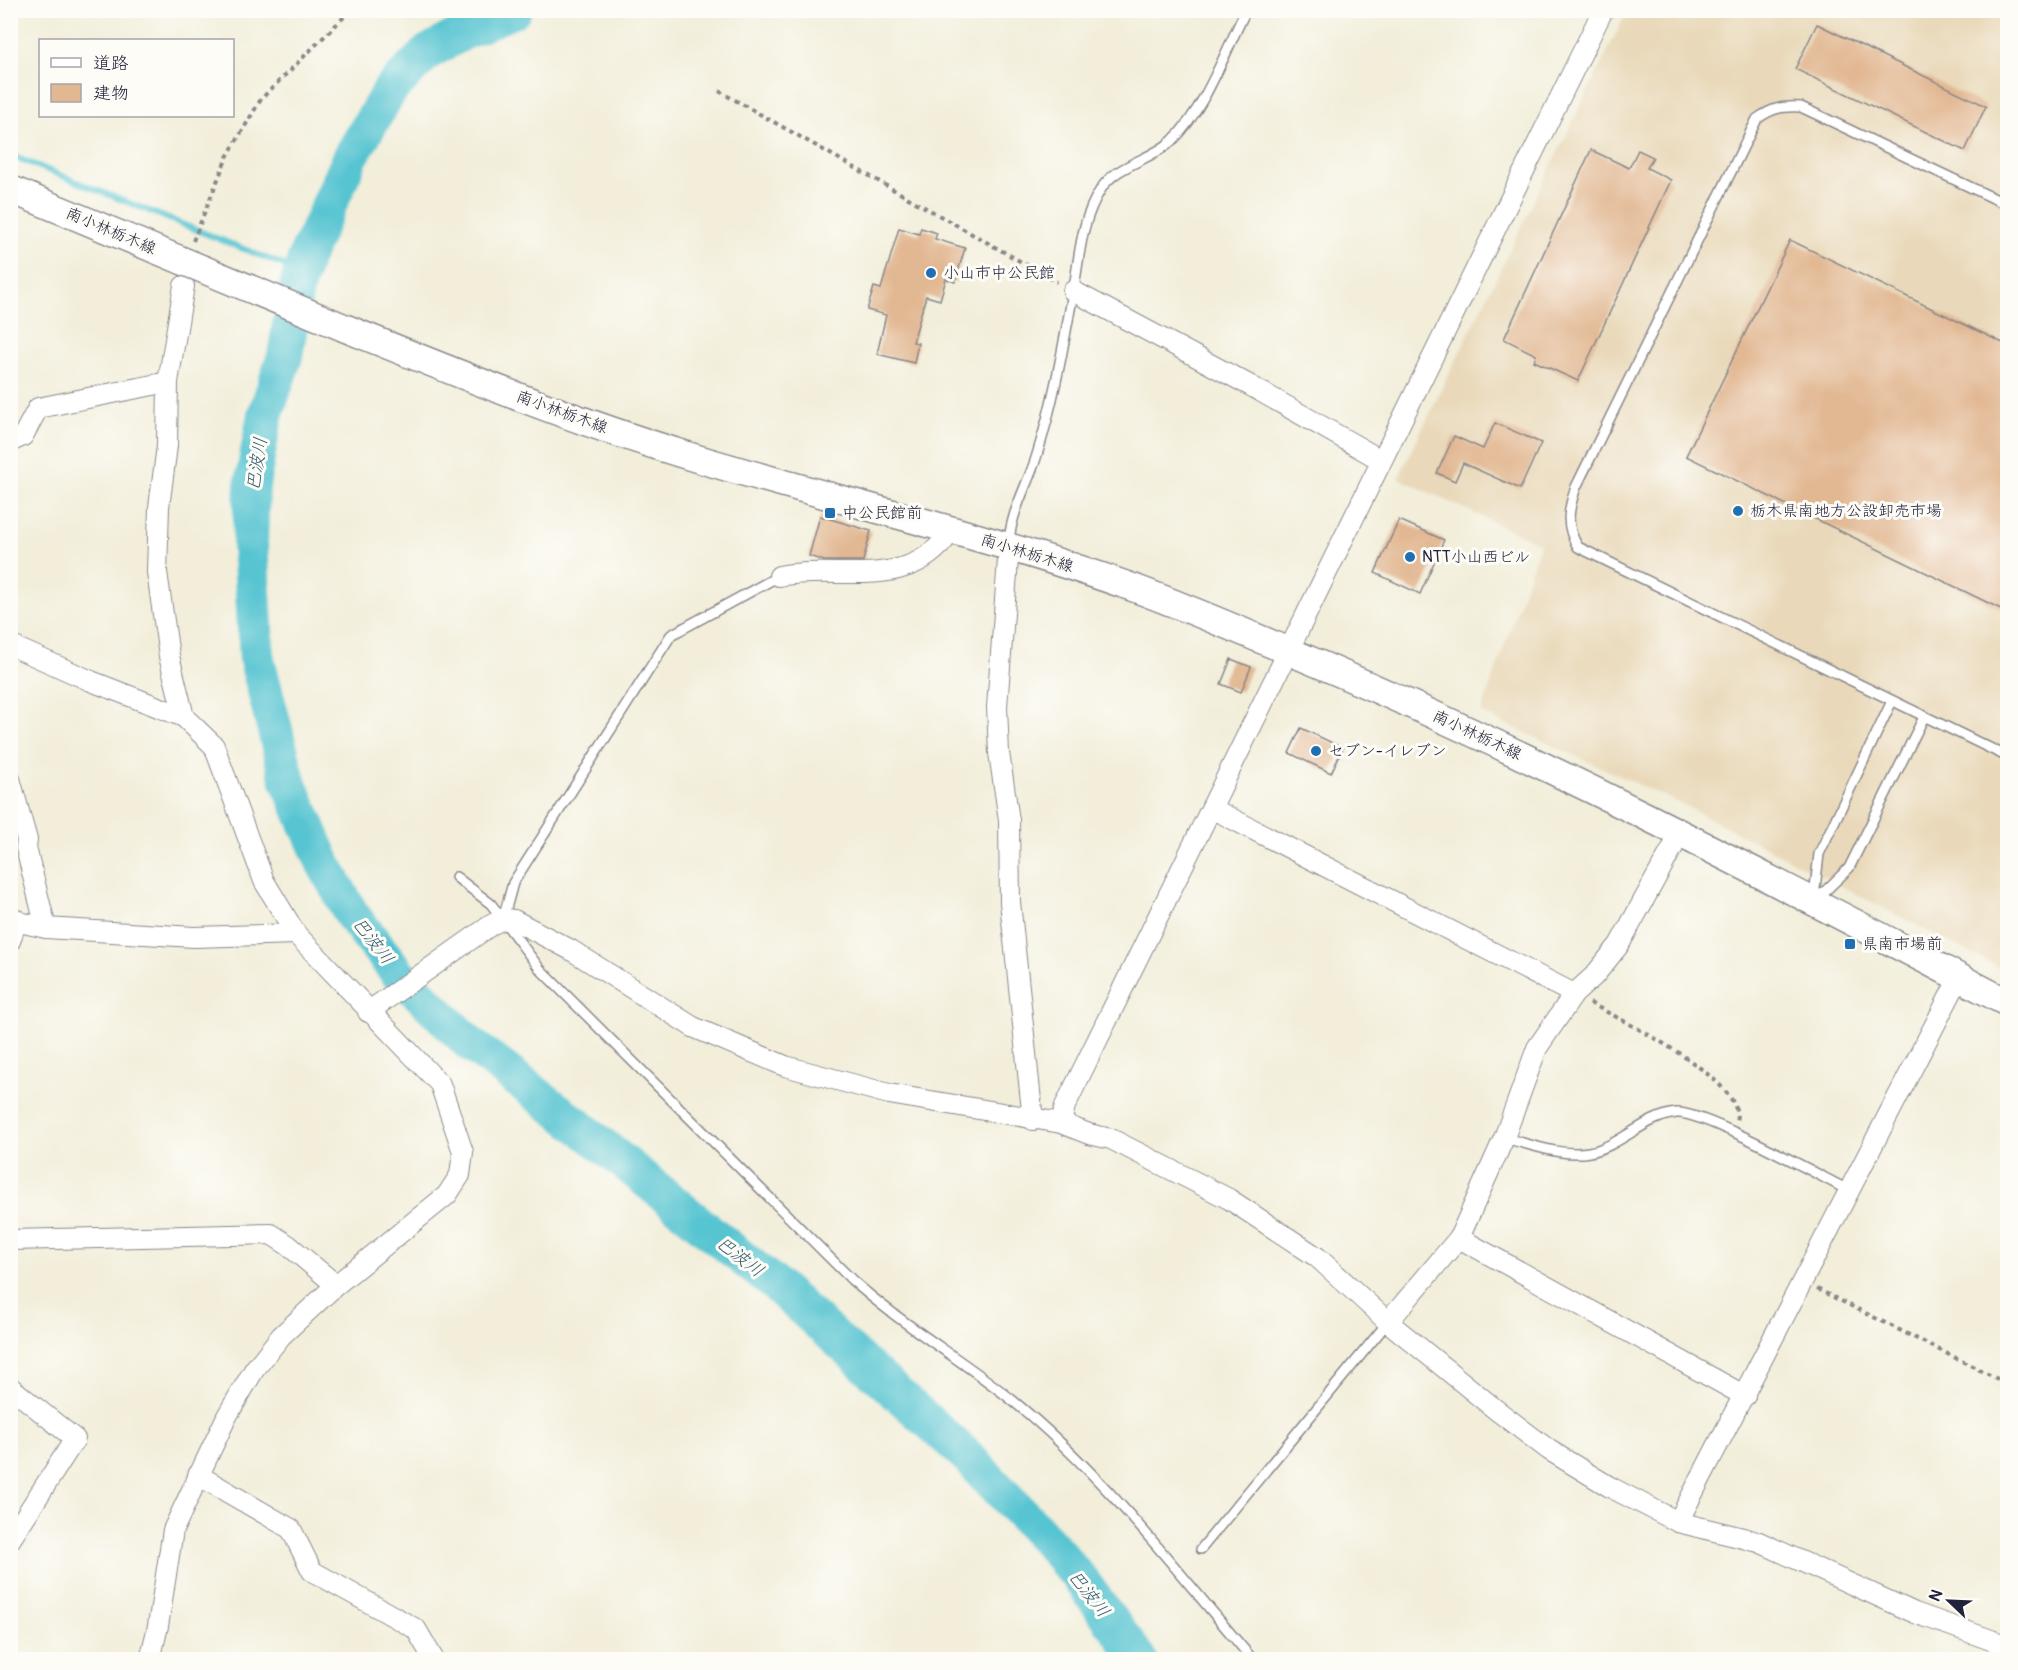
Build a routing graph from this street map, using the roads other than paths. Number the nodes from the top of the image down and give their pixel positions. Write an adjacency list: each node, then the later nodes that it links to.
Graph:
1 (1246, 10): 6 (lane)
2 (1602, 10): 9 (street)
3 (10, 189): 5 (main road, 南小林栃木線)
4 (2007, 205): 15 (lane)
5 (187, 263): 7 (street); 10 (main road, 南小林栃木線, bridge)
6 (1073, 291): 9 (street); 11 (lane)
7 (168, 382): 8 (street); 16 (street)
8 (10, 442)
9 (1381, 460): 14 (street)
10 (951, 531): 11 (main road, 南小林栃木線); 12 (street)
11 (1009, 546): 14 (main road, 南小林栃木線); 33 (street)
12 (779, 576): 25 (lane)
13 (10, 645): 16 (street)
14 (1287, 651): 20 (street); 21 (main road, 南小林栃木線)
15 (1892, 701): 17 (lane); 23 (lane)
16 (184, 717): 27 (street)
17 (1924, 717): 18 (lane); 23 (lane)
18 (2007, 757)
19 (10, 779): 26 (street)
20 (1213, 808): 30 (street); 34 (street)
21 (1680, 834): 23 (main road, 南小林栃木線); 30 (street)
22 (456, 877): 25 (lane)
23 (1813, 902): 29 (main road, 南小林栃木線)
24 (14, 920): 26 (street); 28 (street)
25 (497, 922): 32 (street); 33 (street); 50 (lane)
26 (46, 928): 27 (street)
27 (296, 934): 32 (street)
28 (10, 941)
29 (1959, 978): 31 (main road, 南小林栃木線); 36 (street)
30 (1574, 994): 35 (street)
31 (2007, 1003)
32 (373, 1009): 39 (street)
33 (1033, 1120): 34 (street)
34 (1061, 1123): 40 (street)
35 (1504, 1138): 36 (lane); 37 (street)
36 (1850, 1191): 42 (street)
37 (1460, 1238): 40 (street); 42 (street)
38 (10, 1240): 39 (street)
39 (336, 1285): 43 (street)
40 (1388, 1322): 44 (street); 46 (lane)
41 (10, 1387): 45 (street)
42 (1745, 1396): 44 (street)
43 (198, 1475): 48 (street); 49 (street)
44 (1678, 1522): 47 (street)
45 (10, 1540)
46 (1201, 1549)
47 (2007, 1646)
48 (150, 1659)
49 (434, 1659)
50 (1253, 1659)

